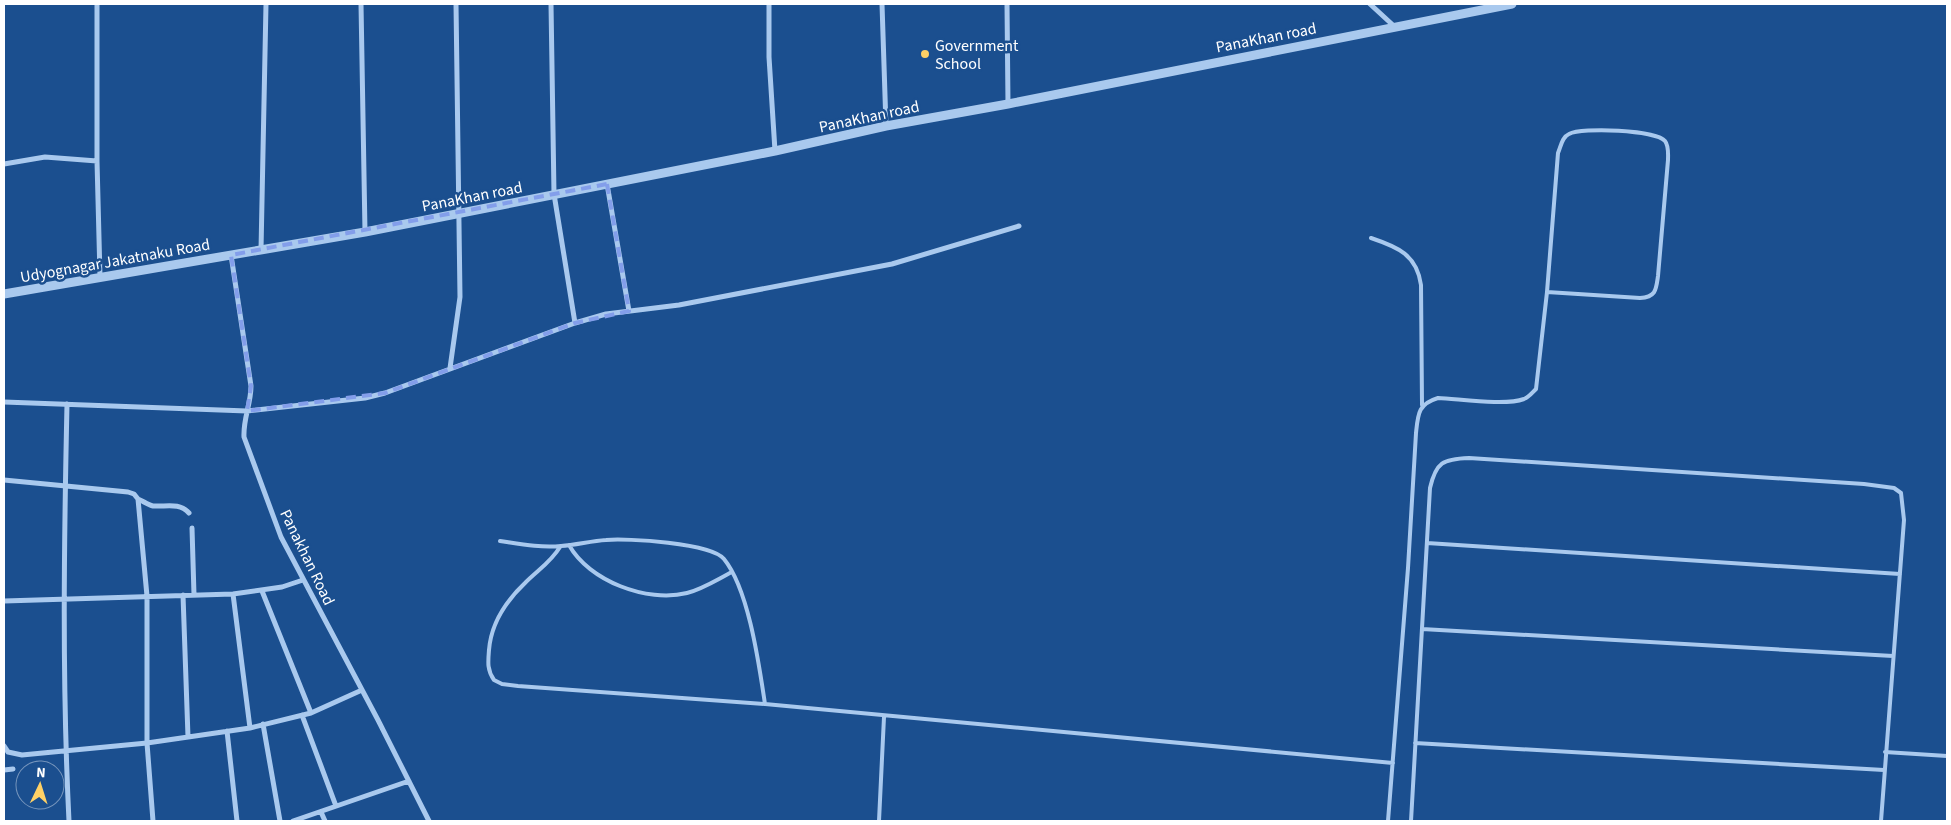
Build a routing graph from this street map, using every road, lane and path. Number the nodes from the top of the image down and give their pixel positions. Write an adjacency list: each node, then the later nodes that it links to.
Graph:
1 (97, 4): 15 (street)
2 (266, 4): 23 (street)
3 (361, 4): 21 (street)
4 (456, 4): 19 (street)
5 (551, 4): 18 (street)
6 (769, 4): 14 (street)
7 (882, 4): 13 (street)
8 (1007, 4): 12 (street)
9 (1370, 4): 11 (street)
10 (1512, 4): 11 (street, PanaKhan road)
11 (1395, 27): 12 (street, PanaKhan road)
12 (1008, 104): 13 (street, PanaKhan road)
13 (886, 126): 14 (street, PanaKhan road)
14 (775, 151): 17 (street, PanaKhan road)
15 (97, 161): 16 (street); 25 (street)
16 (4, 164)
17 (607, 184): 18 (street, PanaKhan road); 28 (street)
18 (554, 194): 19 (street, PanaKhan road); 29 (street)
19 (459, 213): 21 (street, PanaKhan road); 30 (street)
20 (1019, 226): 28 (street)
21 (365, 232): 23 (street, PanaKhan road)
22 (1371, 238): 33 (lane)
23 (261, 250): 24 (street, PanaKhan road)
24 (231, 256): 25 (street, Udyognagar Jakatnaku Road); 34 (street, Panakhan Road)
25 (100, 276): 27 (street, Udyognagar Jakatnaku Road)
26 (1547, 292): 26 (lane); 33 (lane)
27 (4, 294)
28 (629, 311): 29 (street)
29 (575, 323): 30 (street)
30 (450, 368): 34 (street)
31 (4, 402): 32 (street)
32 (67, 404): 34 (street); 36 (street)
33 (1422, 405): 71 (lane)
34 (247, 411): 46 (street, Panakhan Road)
35 (4, 480): 36 (street)
36 (65, 485): 37 (street); 52 (street)
37 (138, 498): 38 (street); 51 (street)
38 (189, 513)
39 (192, 528): 50 (street)
40 (500, 541): 43 (lane)
41 (1427, 543): 45 (lane); 45 (lane); 54 (lane)
42 (568, 545): 43 (lane); 44 (lane); 44 (lane)
43 (560, 546): 57 (lane)
44 (732, 572): 57 (lane)
45 (1900, 574): 55 (lane)
46 (303, 580): 47 (street); 56 (street, Panakhan Road)
47 (262, 591): 48 (street); 58 (street)
48 (233, 594): 50 (street); 62 (street)
49 (183, 595): 50 (street); 51 (street); 64 (street)
50 (194, 595)
51 (147, 596): 52 (street); 65 (street)
52 (64, 599): 53 (street); 68 (street)
53 (4, 601)
54 (1422, 629): 55 (lane); 66 (lane)
55 (1893, 656): 69 (lane)
56 (362, 690): 58 (street); 75 (street, Panakhan Road)
57 (765, 704): 60 (lane)
58 (310, 713): 59 (street)
59 (302, 715): 61 (street); 76 (street)
60 (884, 717): 71 (lane); 85 (lane)
61 (263, 724): 62 (street); 81 (street)
62 (250, 728): 63 (street)
63 (227, 731): 64 (street); 80 (street)
64 (188, 737): 65 (street)
65 (147, 743): 68 (street); 79 (street)
66 (1415, 743): 74 (lane); 87 (lane)
67 (4, 746): 68 (street)
68 (66, 751): 78 (street)
69 (1886, 752): 70 (lane); 74 (lane)
70 (1947, 756)
71 (1393, 763): 86 (lane)
72 (13, 769): 73 (street)
73 (4, 770)
74 (1884, 770): 88 (lane)
75 (408, 781): 76 (street); 84 (street, Panakhan Road)
76 (336, 806): 77 (street)
77 (321, 812): 82 (street); 83 (street)
78 (68, 821)
79 (153, 821)
80 (237, 821)
81 (280, 821)
82 (293, 821)
83 (325, 821)
84 (429, 821)
85 (879, 821)
86 (1388, 821)
87 (1411, 821)
88 (1881, 821)

